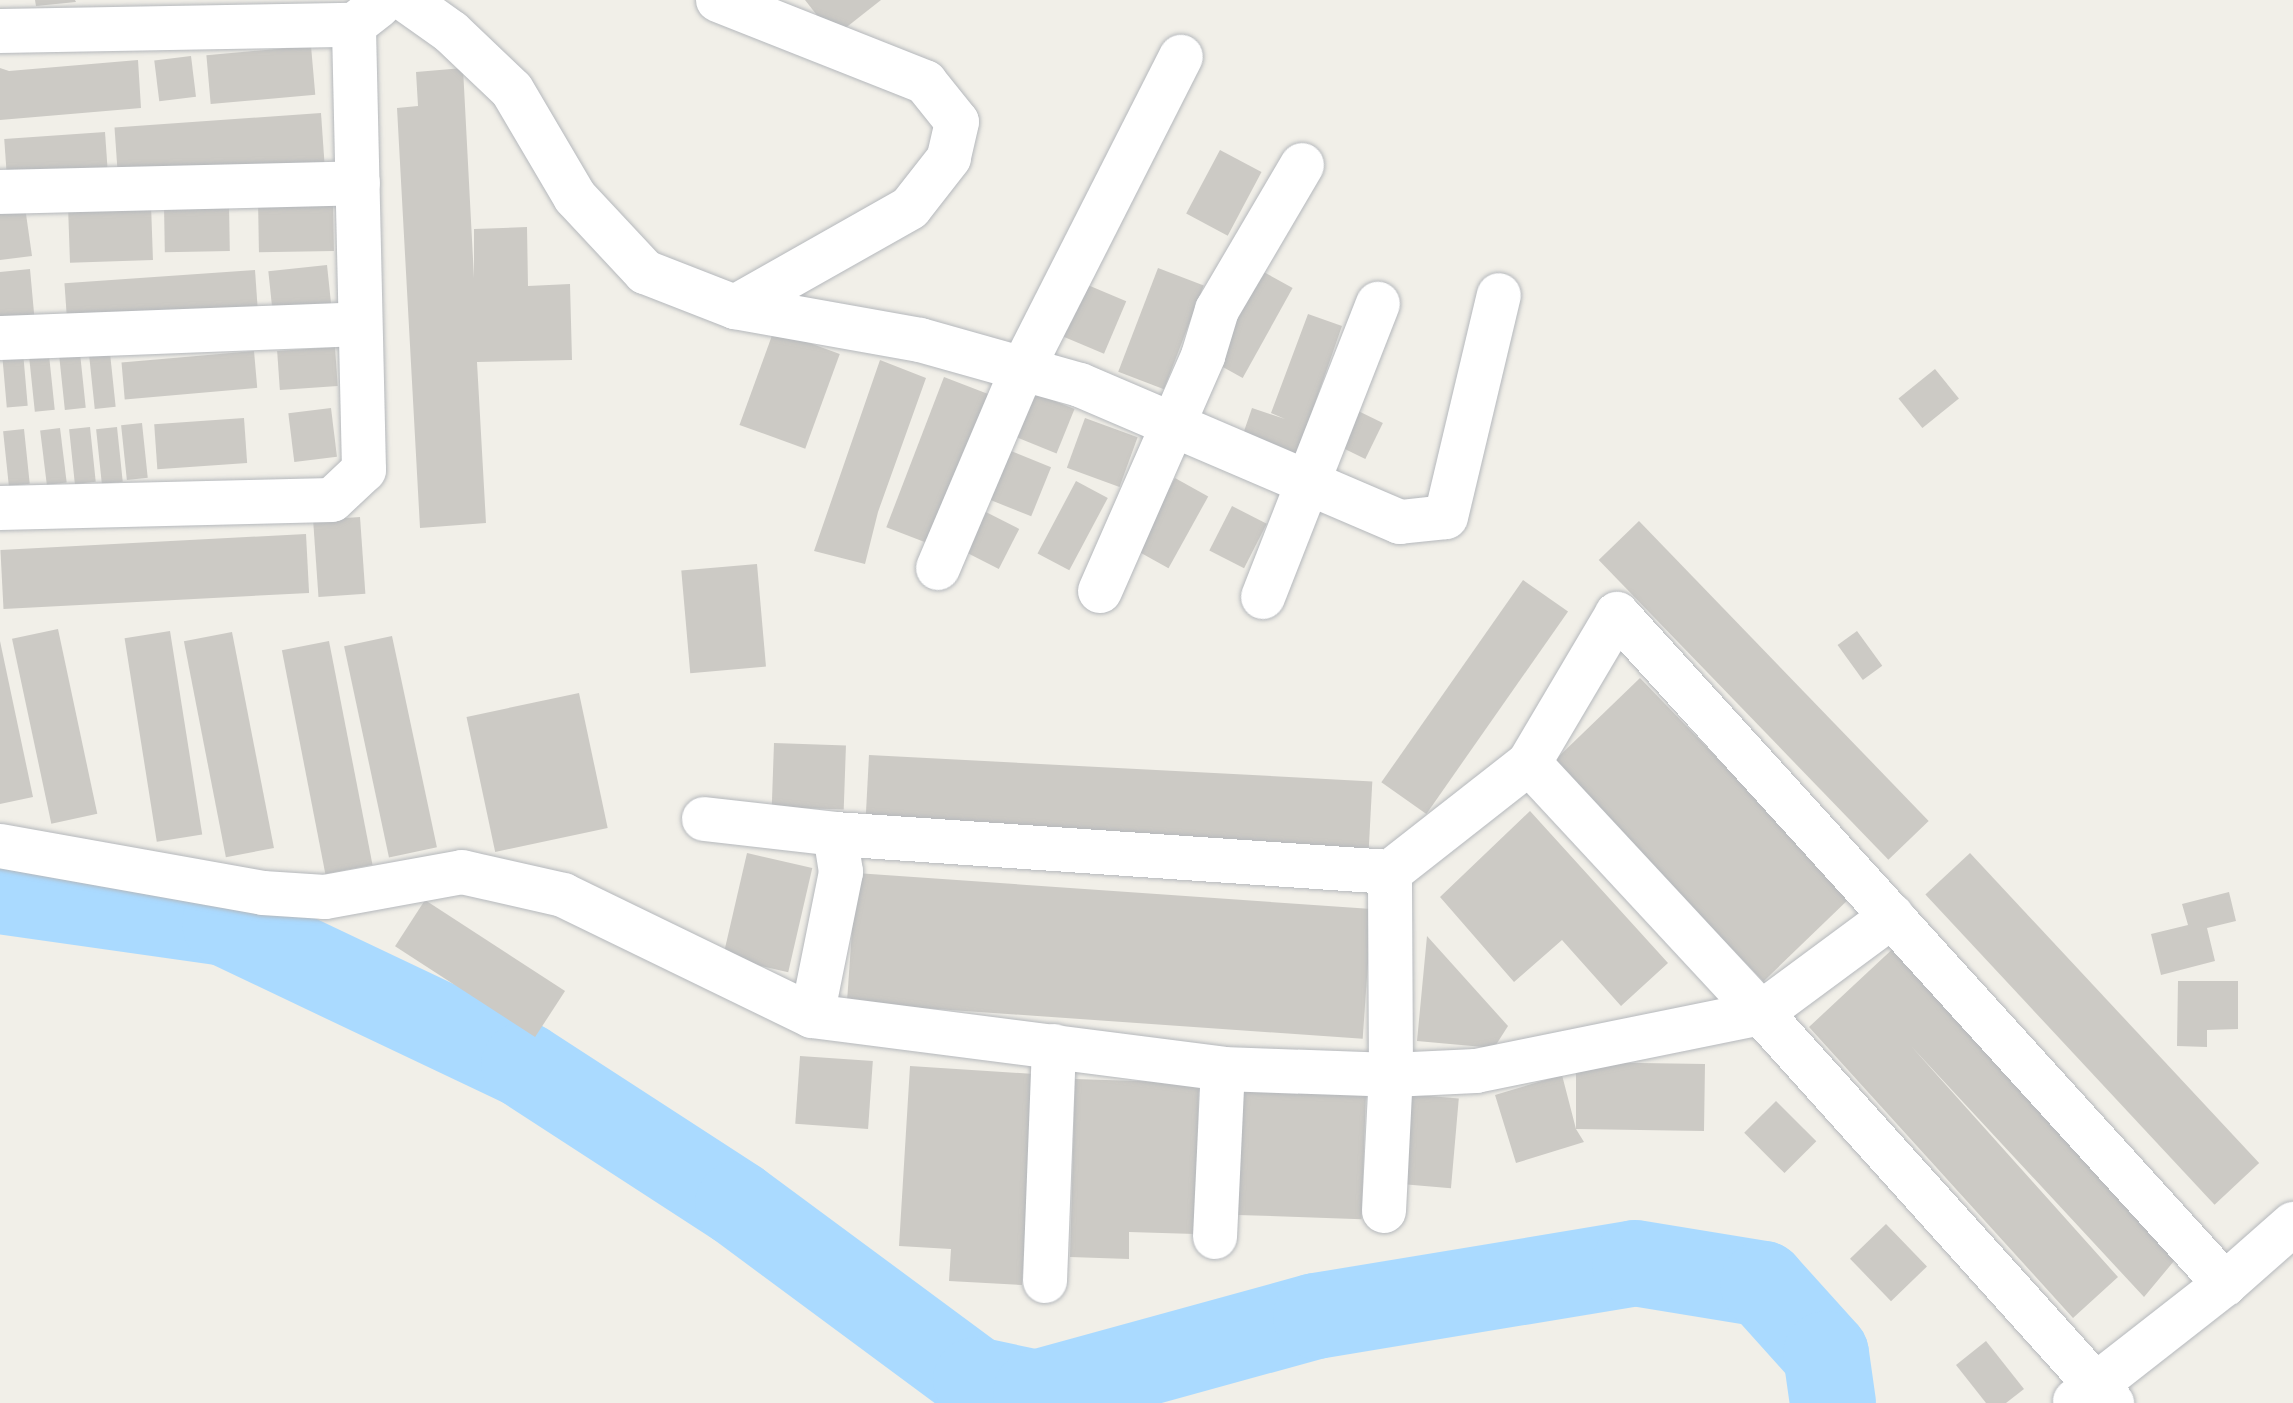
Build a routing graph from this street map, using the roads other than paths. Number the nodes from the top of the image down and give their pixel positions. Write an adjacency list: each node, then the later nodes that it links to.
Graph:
1 (406, 0): 11 (street)
2 (718, 0): 11 (street)
3 (370, 13): 4 (street); 7 (street)
4 (0, 31)
5 (1181, 57): 14 (street)
6 (1302, 165): 15 (street)
7 (358, 183): 8 (street); 12 (street)
8 (0, 192)
9 (1499, 295): 16 (street)
10 (1378, 304): 16 (street)
11 (735, 307): 14 (street)
12 (359, 324): 13 (street); 17 (street)
13 (0, 338)
14 (1023, 368): 15 (street); 18 (street)
15 (1172, 427): 16 (street); 19 (street)
16 (1309, 479): 20 (street)
17 (0, 508)
18 (938, 568)
19 (1100, 591)
20 (1263, 597)
21 (1529, 763): 25 (street); 26 (street); 27 (street)
22 (704, 819): 23 (street)
23 (835, 834): 25 (street); 28 (street)
24 (0, 846): 28 (street)
25 (1390, 872): 31 (street)
26 (1892, 916): 27 (street); 36 (street)
27 (1761, 1013): 31 (street); 37 (street)
28 (812, 1016): 29 (street)
29 (1054, 1046): 30 (street); 35 (street)
30 (1223, 1069): 31 (street); 34 (street)
31 (1391, 1075): 32 (street)
32 (1384, 1211)
33 (2293, 1224): 36 (street)
34 (1215, 1237)
35 (1045, 1281)
36 (2225, 1284): 37 (street)
37 (2094, 1396)

